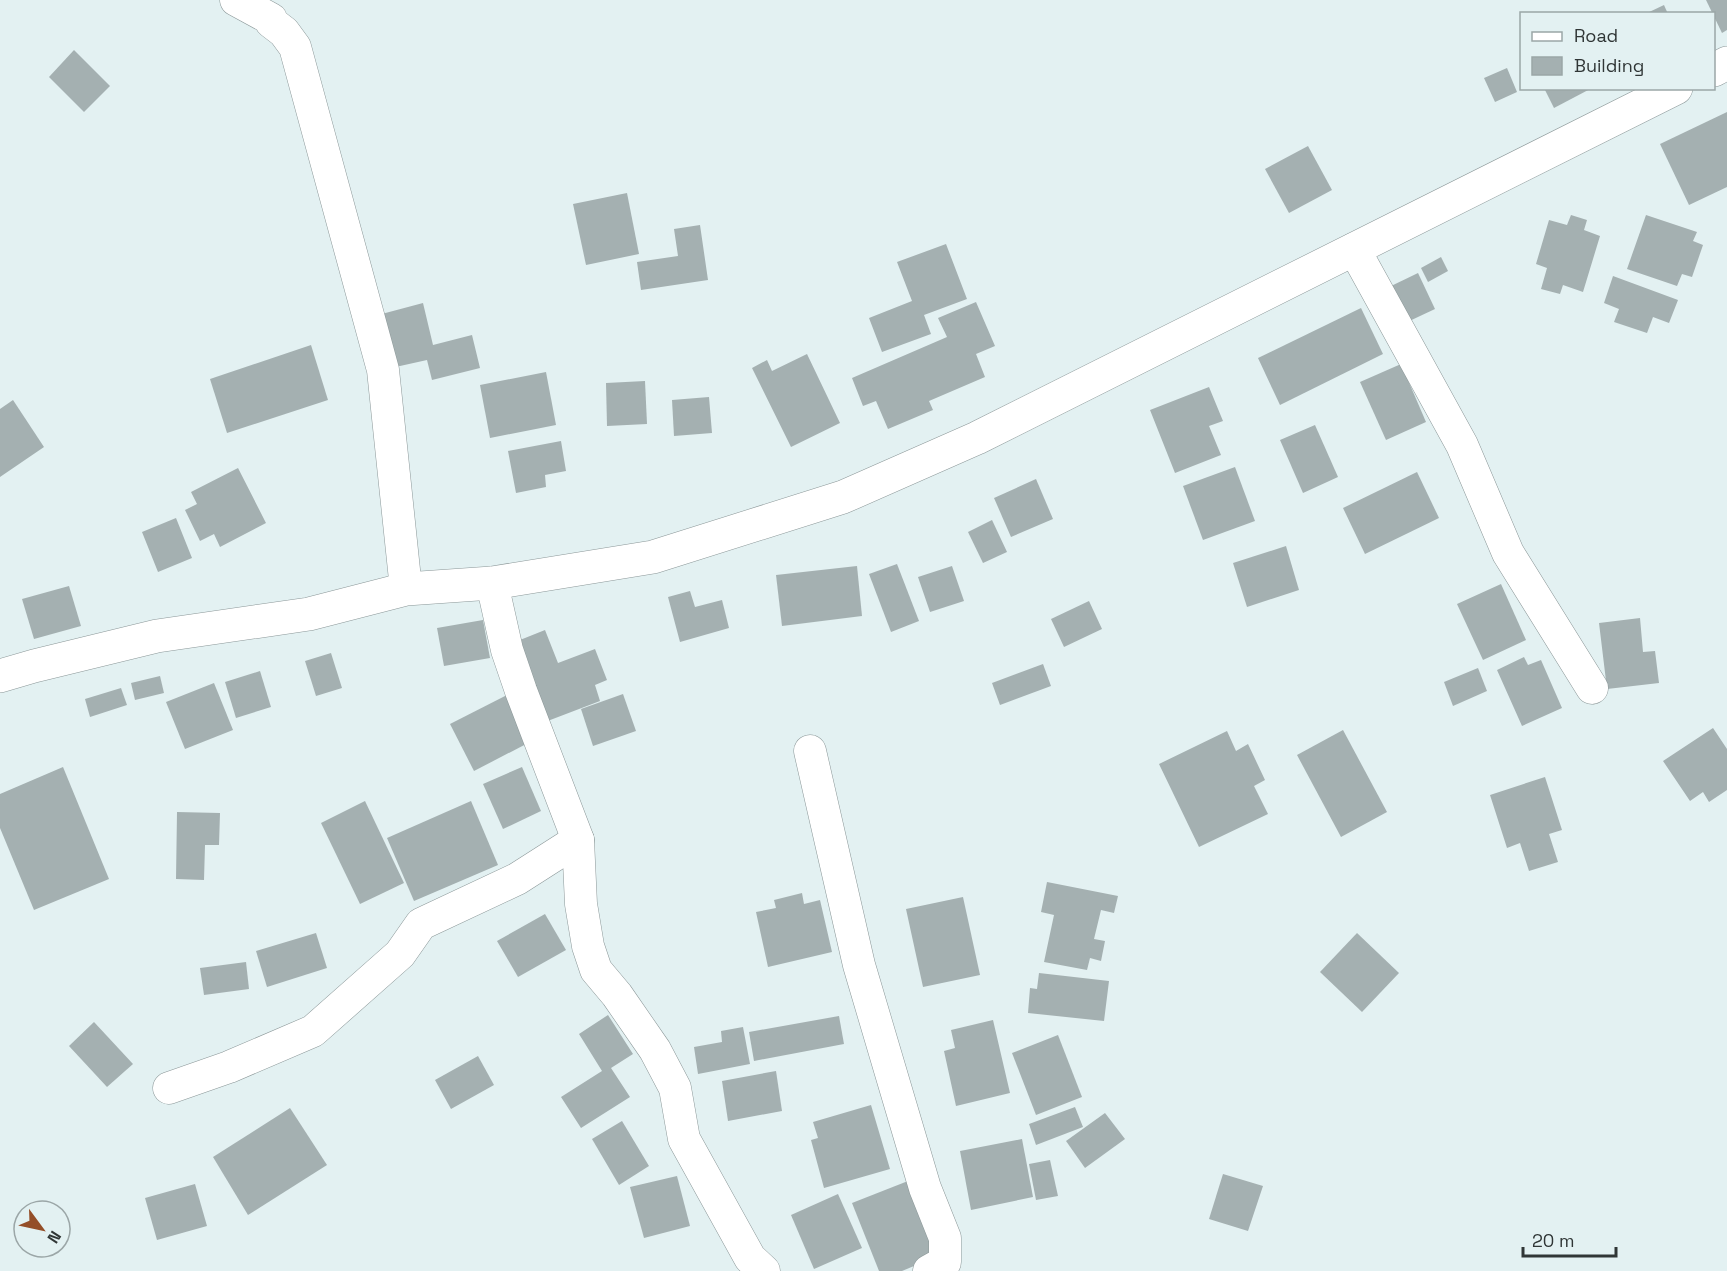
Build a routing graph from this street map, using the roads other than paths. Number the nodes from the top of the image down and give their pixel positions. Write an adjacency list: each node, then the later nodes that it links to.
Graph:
1 (236, 0): 2 (street)
2 (272, 9): 6 (street)
3 (1672, 90): 4 (main road)
4 (1354, 249): 5 (main road); 8 (street)
5 (492, 583): 6 (main road); 10 (street)
6 (406, 589): 7 (main road)
7 (0, 676)
8 (1592, 688)
9 (810, 751): 13 (street)
10 (578, 840): 11 (street); 12 (street)
11 (169, 1088)
12 (764, 1271)
13 (928, 1271)

